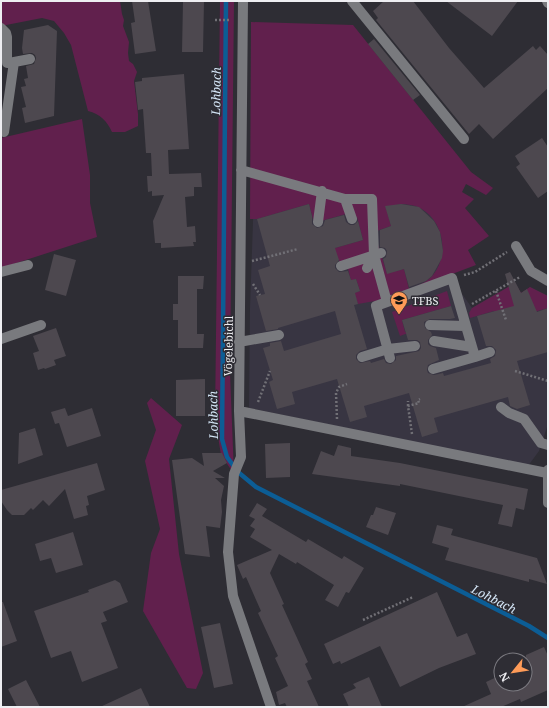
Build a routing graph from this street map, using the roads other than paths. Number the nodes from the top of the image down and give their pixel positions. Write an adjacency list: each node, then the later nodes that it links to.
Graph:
1 (243, 1): 8 (street, Vögelebichl)
2 (352, 1): 7 (street)
3 (1, 28): 5 (street)
4 (30, 59): 5 (street)
5 (7, 63): 6 (street)
6 (4, 132)
7 (464, 139)
8 (241, 170): 9 (street); 27 (street, Vögelebichl)
9 (322, 191): 10 (street); 12 (street)
10 (345, 199): 11 (street); 14 (street)
11 (352, 219)
12 (318, 222)
13 (516, 246): 19 (street)
14 (377, 254): 16 (street); 17 (street); 20 (street)
15 (28, 265): 18 (street)
16 (341, 266)
17 (367, 268)
18 (1, 272)
19 (548, 281)
20 (387, 302): 23 (street); 31 (street)
21 (41, 325): 25 (street)
22 (430, 325): 23 (street)
23 (466, 326): 29 (street)
24 (279, 336): 27 (street)
25 (1, 339)
26 (434, 341): 29 (street)
27 (240, 342): 35 (street, Vögelebichl)
28 (415, 346): 31 (street)
29 (473, 352): 30 (street); 33 (street)
30 (490, 352)
31 (389, 353): 32 (street)
32 (362, 356)
33 (433, 369)
34 (501, 407): 36 (street)
35 (239, 411): 37 (street); 39 (street, Vögelebichl)
36 (548, 446)
37 (548, 472): 38 (street)
38 (548, 503)
39 (271, 707)

